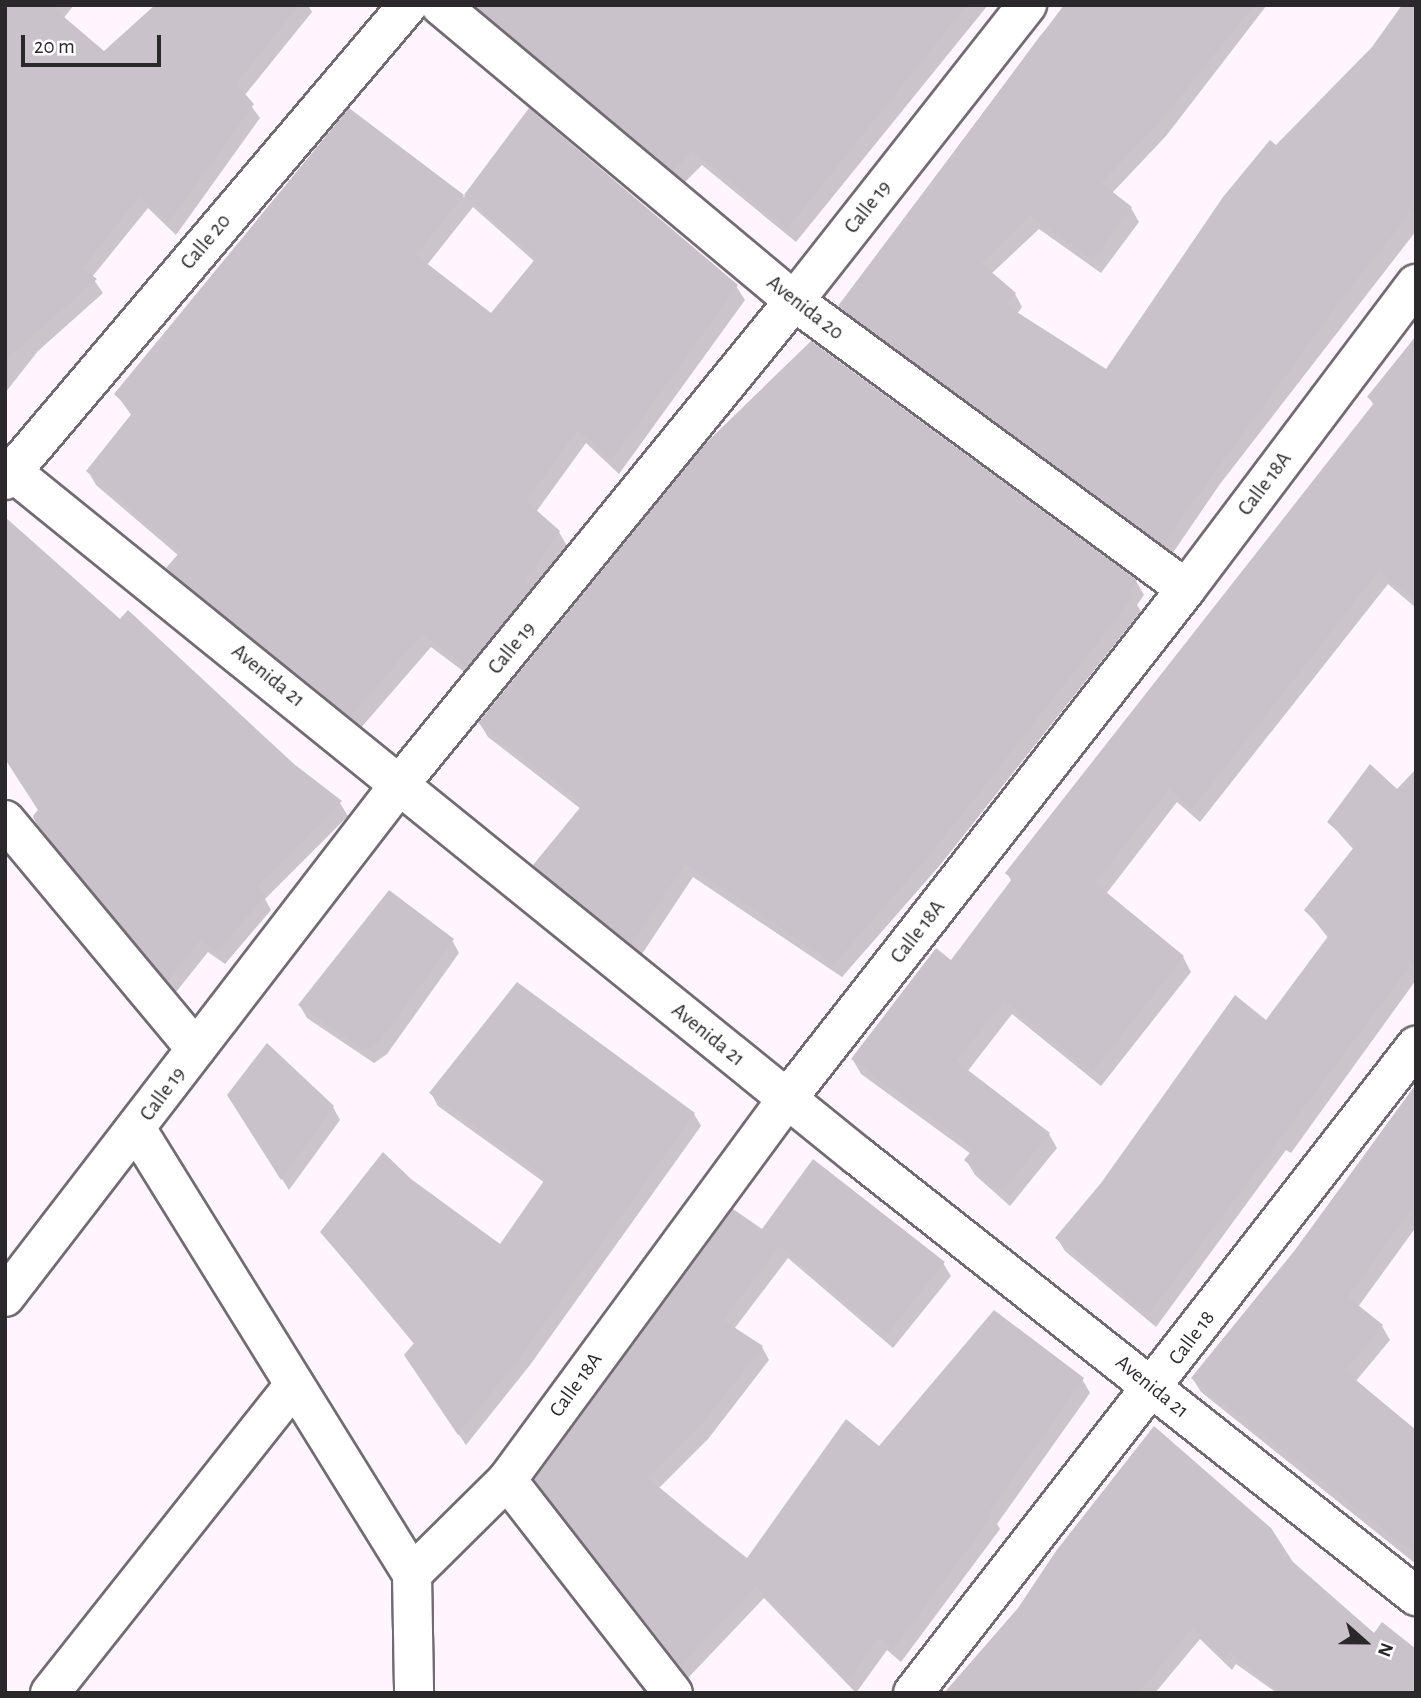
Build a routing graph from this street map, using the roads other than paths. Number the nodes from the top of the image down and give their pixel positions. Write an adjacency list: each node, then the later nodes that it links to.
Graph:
1 (408, 5): 6 (street, Calle 20)
2 (440, 5): 5 (street, Avenida 20)
3 (1027, 5): 5 (street, Calle 19)
4 (1416, 284): 7 (street, Calle 18A)
5 (794, 302): 7 (street, Avenida 20); 8 (street, Calle 19)
6 (8, 472): 8 (street, Avenida 21)
7 (1186, 589): 12 (street, Calle 18A)
8 (400, 785): 11 (street, Calle 19); 12 (street, Avenida 21)
9 (8, 832): 11 (street)
10 (1416, 1046): 16 (street, Calle 18)
11 (196, 1049): 13 (street, Calle 19)
12 (787, 1099): 16 (street, Avenida 21); 17 (street, Calle 18A)
13 (137, 1130): 14 (street, Calle 19); 15 (street)
14 (5, 1297)
15 (294, 1385): 18 (street); 21 (street)
16 (1153, 1388): 19 (street, Avenida 21); 23 (street, Calle 18)
17 (506, 1480): 18 (street, Calle 18A); 22 (street)
18 (412, 1574): 20 (street)
19 (1416, 1596)
20 (410, 1688)
21 (50, 1693)
22 (673, 1693)
23 (913, 1693)

